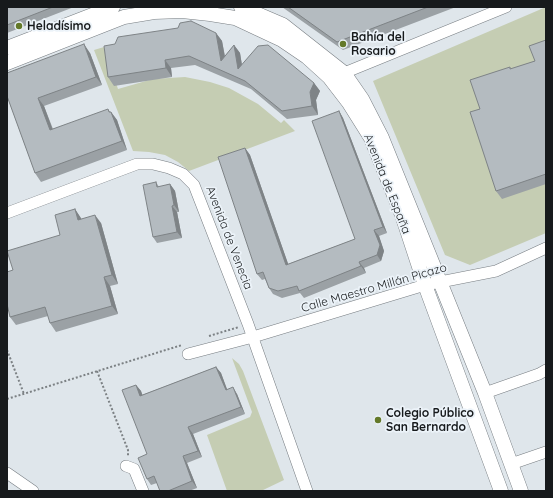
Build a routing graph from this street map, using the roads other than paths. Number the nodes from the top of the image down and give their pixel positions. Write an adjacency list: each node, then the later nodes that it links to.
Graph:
1 (113, 7): 6 (main road)
2 (241, 7): 4 (main road, Avenida de España)
3 (506, 7): 8 (street)
4 (258, 10): 8 (main road, Avenida de España)
5 (123, 12): 7 (main road, Avenida de España); 8 (main road, Avenida de España)
6 (7, 48)
7 (7, 63)
8 (339, 78): 11 (main road, Avenida de España)
9 (7, 213): 12 (street, Avenida de Venecia)
10 (546, 248): 11 (street, Calle Maestro Millán Picazo)
11 (432, 283): 12 (street, Calle Maestro Millán Picazo); 15 (main road, Avenida de España); 23 (main road, Avenida de España)
12 (253, 337): 13 (street, Calle Maestro Millán Picazo); 22 (street, Avenida de Venecia)
13 (188, 354)
14 (546, 370): 15 (street)
15 (485, 393): 17 (main road, Avenida de España)
16 (546, 452): 17 (street)
17 (511, 464): 24 (main road, Avenida de España)
18 (126, 466): 21 (street)
19 (7, 473): 20 (street)
20 (33, 491)
21 (143, 491)
22 (307, 491)
23 (501, 491)
24 (521, 491)

